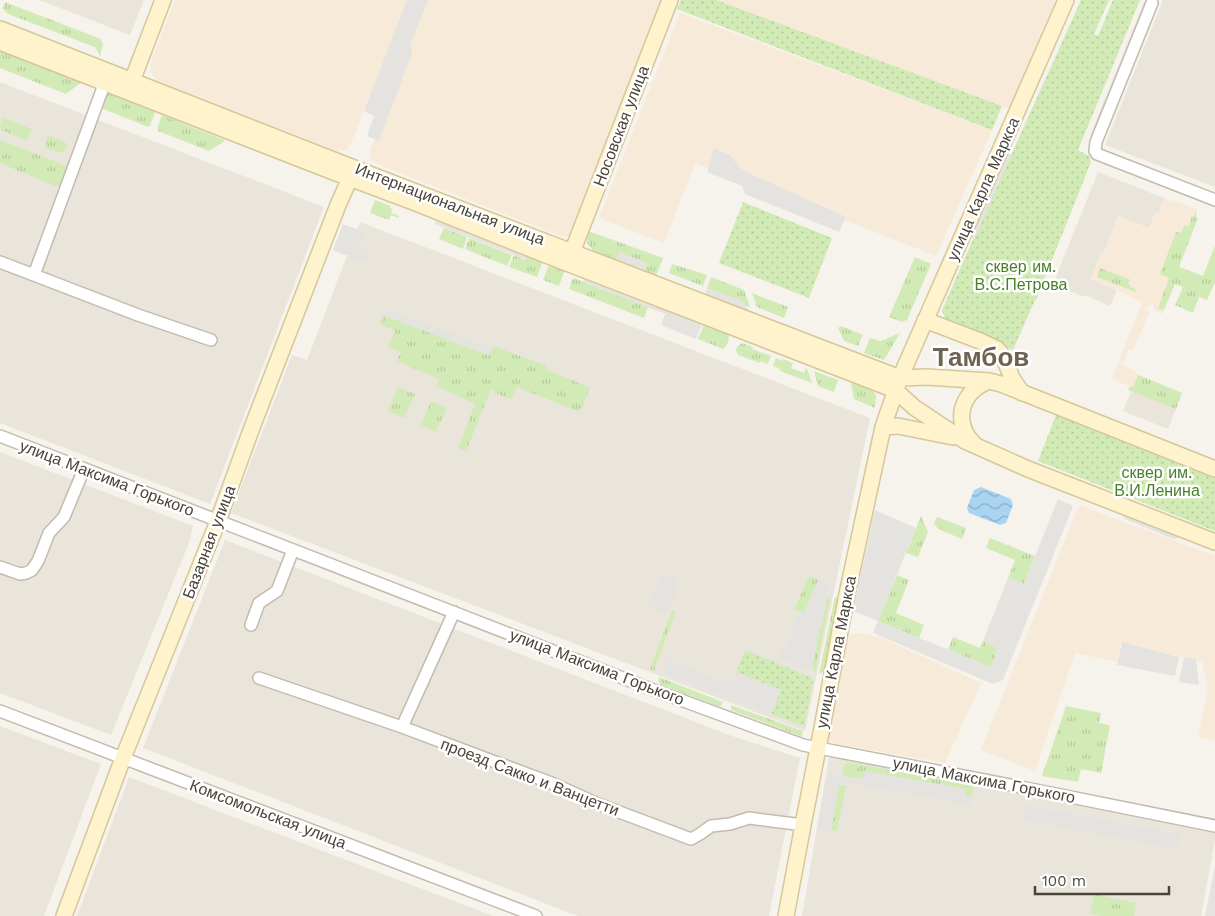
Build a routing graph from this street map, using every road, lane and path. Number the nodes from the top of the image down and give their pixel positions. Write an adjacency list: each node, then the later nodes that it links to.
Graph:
1 (164, 0): 8 (main road)
2 (670, 0): 11 (main road, Носовская улица)
3 (1066, 0): 14 (main road, улица Карла Маркса)
4 (1152, 3): 10 (street)
5 (0, 29): 8 (main road, Интернациональная улица)
6 (0, 42): 7 (main road, Интернациональная улица)
7 (105, 82): 8 (main road, Интернациональная улица); 13 (street)
8 (130, 86): 9 (main road, Интернациональная улица)
9 (352, 173): 11 (main road, Интернациональная улица); 25 (main road, Базарная улица)
10 (1215, 200)
11 (570, 257): 17 (main road, Интернациональная улица)
12 (0, 262): 13 (street)
13 (34, 275): 15 (street)
14 (925, 320): 17 (main road, улица Карла Маркса); 18 (main road)
15 (212, 340)
16 (989, 381): 17 (main road, Интернациональная улица); 18 (main road, Интернациональная улица); 22 (main road)
17 (897, 384): 19 (main road, улица Карла Маркса); 21 (main road, Интернациональная улица)
18 (1022, 392): 24 (main road, Интернациональная улица)
19 (883, 427): 21 (main road); 34 (main road, улица Карла Маркса)
20 (0, 436): 23 (street, улица Максима Горького)
21 (959, 438): 22 (main road, Интернациональная улица)
22 (976, 446): 26 (main road, Интернациональная улица)
23 (84, 469): 25 (street, улица Максима Горького); 28 (street)
24 (1215, 469)
25 (218, 521): 27 (street, улица Максима Горького); 35 (main road, Базарная улица)
26 (1215, 542)
27 (293, 550): 29 (street, улица Максима Горького); 30 (street)
28 (0, 567)
29 (454, 612): 33 (street); 34 (street, улица Максима Горького)
30 (251, 625)
31 (259, 678): 33 (street, проезд Сакко и Ванцетти)
32 (0, 711): 35 (street, Комсомольская улица)
33 (402, 727): 36 (street, проезд Сакко и Ванцетти)
34 (818, 748): 36 (main road, улица Карла Маркса); 37 (street, улица Максима Горького)
35 (123, 758): 38 (main road, Базарная улица); 39 (street, Комсомольская улица)
36 (802, 825): 40 (main road, улица Карла Маркса)
37 (1215, 826)
38 (64, 916)
39 (536, 916)
40 (786, 916)

